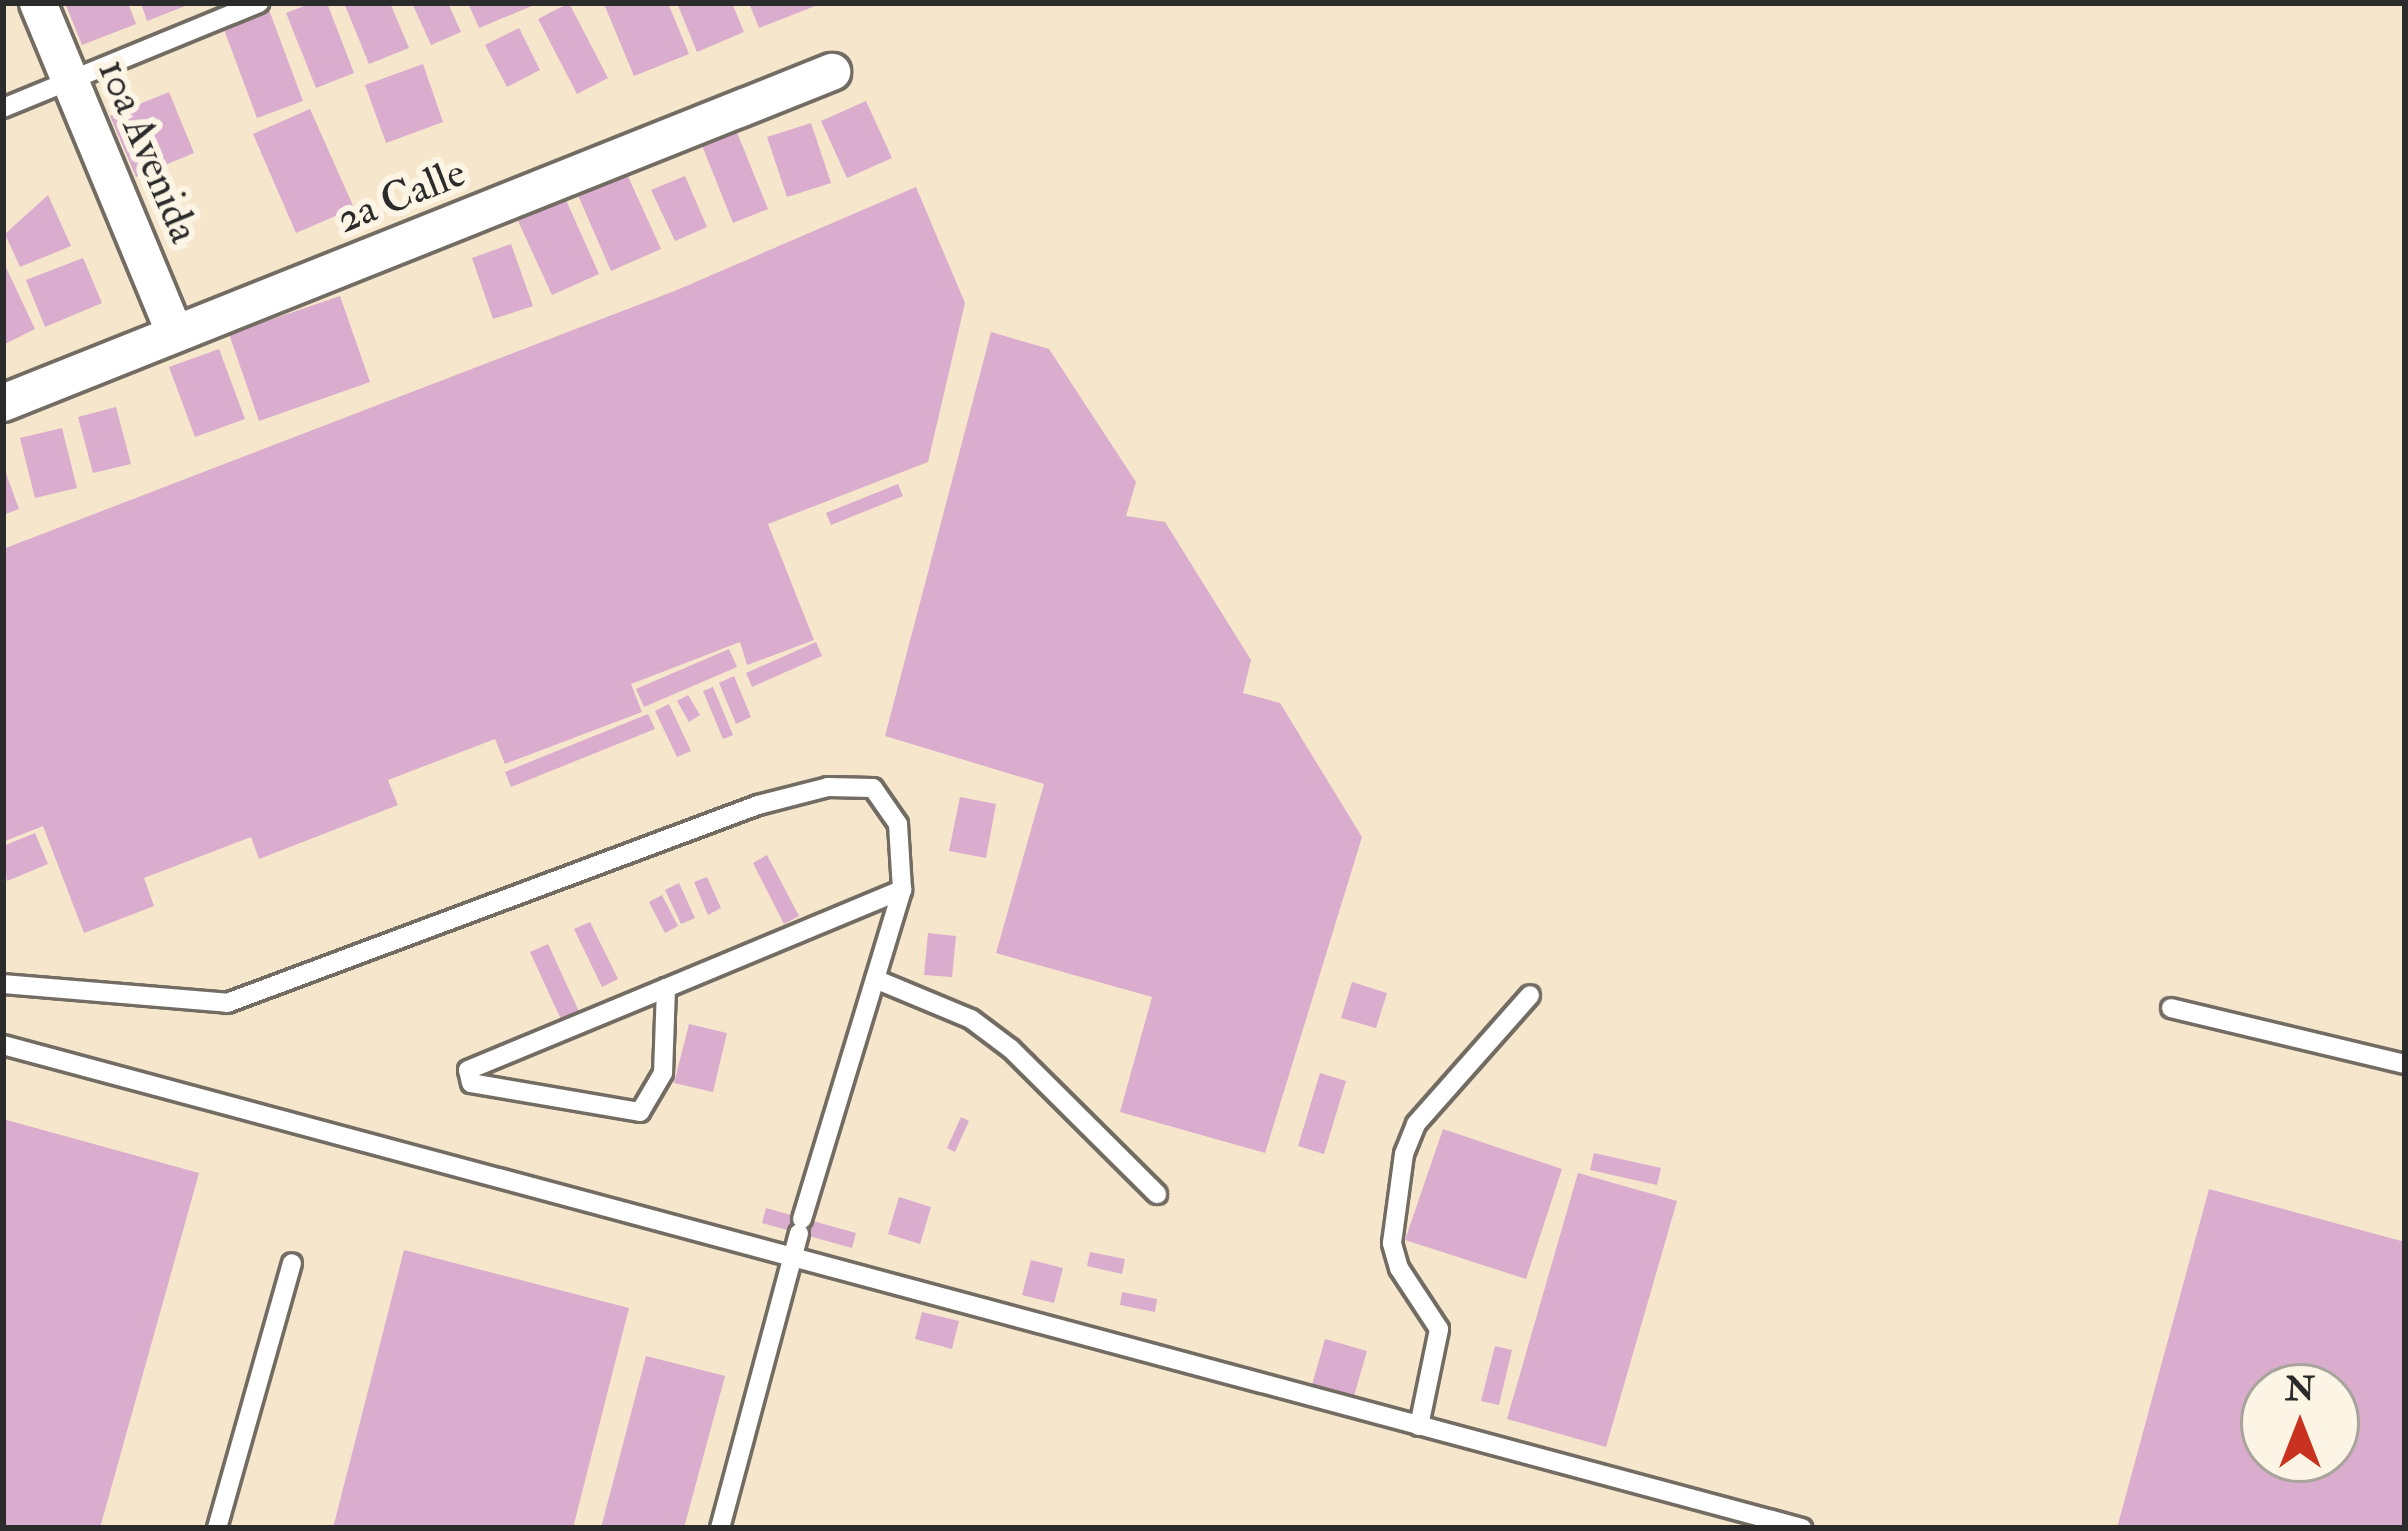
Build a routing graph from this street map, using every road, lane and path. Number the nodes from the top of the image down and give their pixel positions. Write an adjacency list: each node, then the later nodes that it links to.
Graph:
1 (38, 3): 4 (street, 10a Avenida)
2 (259, 3): 4 (lane)
3 (832, 72): 6 (street, 2a Calle)
4 (70, 81): 5 (lane); 6 (street, 10a Avenida)
5 (3, 108)
6 (175, 334): 7 (street, 2a Calle)
7 (3, 403)
8 (902, 890): 9 (lane); 10 (lane); 11 (lane)
9 (875, 979): 16 (lane); 17 (lane)
10 (3, 984)
11 (666, 988): 11 (lane)
12 (1530, 995): 19 (lane)
13 (2171, 1008): 15 (lane)
14 (3, 1045): 17 (lane)
15 (2405, 1064)
16 (1156, 1195)
17 (791, 1260): 19 (lane); 21 (lane)
18 (292, 1263): 20 (lane)
19 (1419, 1426): 22 (lane)
20 (217, 1528)
21 (720, 1528)
22 (1802, 1528)

